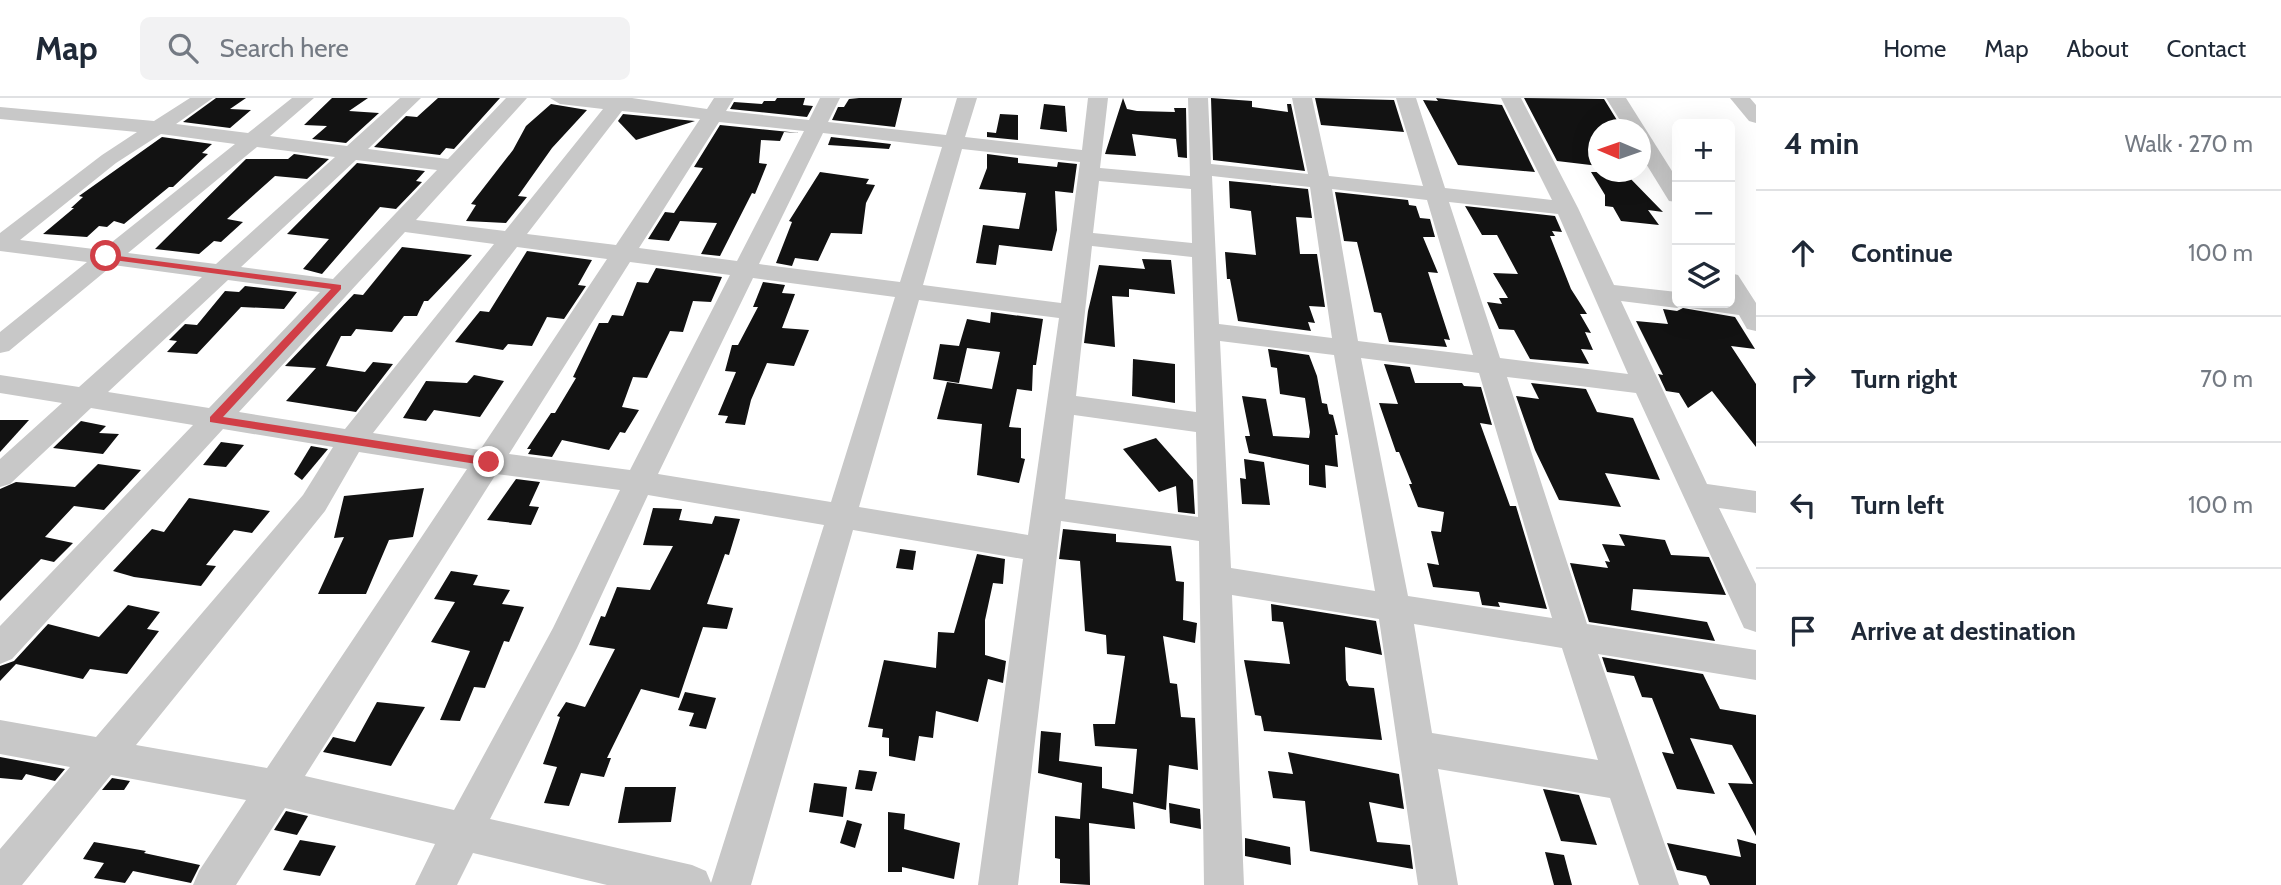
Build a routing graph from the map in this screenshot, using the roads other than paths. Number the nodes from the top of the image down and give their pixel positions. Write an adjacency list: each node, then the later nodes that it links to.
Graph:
1 (203, 98): 21 (street)
2 (304, 98): 23 (street)
3 (411, 98): 25 (street)
4 (517, 98): 27 (street)
5 (560, 98): 16 (street)
6 (830, 98): 22 (street)
7 (967, 98): 24 (street)
8 (1098, 98): 28 (street)
9 (1198, 98): 29 (street)
10 (1302, 98): 30 (street)
11 (1406, 98): 32 (street)
12 (1511, 98): 33 (street)
13 (1616, 98): 20 (street)
14 (1740, 98): 15 (street); 19 (street)
15 (1756, 99)
16 (619, 101): 17 (street); 35 (street)
17 (718, 107): 22 (street); 39 (street)
18 (0, 113): 21 (street)
19 (1756, 117)
20 (1629, 119)
21 (161, 128): 23 (street); 37 (street)
22 (817, 128): 24 (street); 41 (street)
23 (253, 139): 25 (street); 40 (street)
24 (953, 143): 28 (street); 45 (street)
25 (351, 151): 27 (street); 42 (street)
26 (1651, 154): 31 (street)
27 (452, 166): 34 (street)
28 (1091, 166): 29 (street); 36 (street)
29 (1201, 176): 30 (street); 38 (street)
30 (1320, 182): 32 (street); 53 (street)
31 (1672, 187)
32 (1435, 195): 33 (street); 54 (street)
33 (1567, 208): 46 (street)
34 (397, 224): 35 (street); 43 (street)
35 (510, 238): 39 (street); 61 (street)
36 (1080, 238): 38 (street); 49 (street)
37 (0, 244): 40 (street)
38 (1204, 251): 51 (street)
39 (625, 252): 41 (street); 62 (street)
40 (106, 256): 42 (street); 52 (street)
41 (745, 267): 45 (street); 64 (street)
42 (221, 272): 43 (street); 57 (street)
43 (338, 287): 59 (street)
44 (1735, 288): 50 (street)
45 (910, 291): 49 (street); 68 (street)
46 (1605, 292): 47 (street); 56 (street)
47 (1672, 299)
48 (1721, 308): 50 (street)
49 (1071, 312): 58 (street)
50 (1752, 315)
51 (1207, 331): 53 (street); 60 (street)
52 (0, 345)
53 (1346, 348): 54 (street); 72 (street)
54 (1492, 366): 56 (street); 74 (street)
55 (0, 384): 57 (street)
56 (1646, 385): 65 (street)
57 (86, 398): 59 (street); 63 (street)
58 (1061, 404): 60 (street); 67 (street)
59 (214, 420): 61 (street); 75 (street)
60 (1208, 424): 69 (street)
61 (351, 441): 62 (street); 79 (street)
62 (489, 462): 64 (street); 81 (street)
63 (0, 476)
64 (639, 482): 68 (street); 82 (street)
65 (1699, 494): 66 (street); 73 (street)
66 (1756, 502)
67 (1049, 508): 69 (street); 70 (street)
68 (841, 515): 70 (street); 87 (street)
69 (1214, 531): 71 (street)
70 (1040, 550): 88 (street)
71 (1217, 579): 72 (street); 89 (street)
72 (1394, 606): 74 (street); 78 (street)
73 (1756, 618)
74 (1574, 635): 76 (street); 80 (street)
75 (0, 649)
76 (1756, 665)
77 (0, 737): 79 (street)
78 (1417, 748): 80 (street); 90 (street)
79 (101, 755): 81 (street); 83 (street)
80 (1622, 782): 91 (street)
81 (277, 788): 82 (street); 84 (street)
82 (464, 831): 85 (street); 86 (street)
83 (0, 880)
84 (212, 885)
85 (435, 885)
86 (692, 885)
87 (731, 885)
88 (998, 885)
89 (1224, 885)
90 (1438, 885)
91 (1658, 885)

